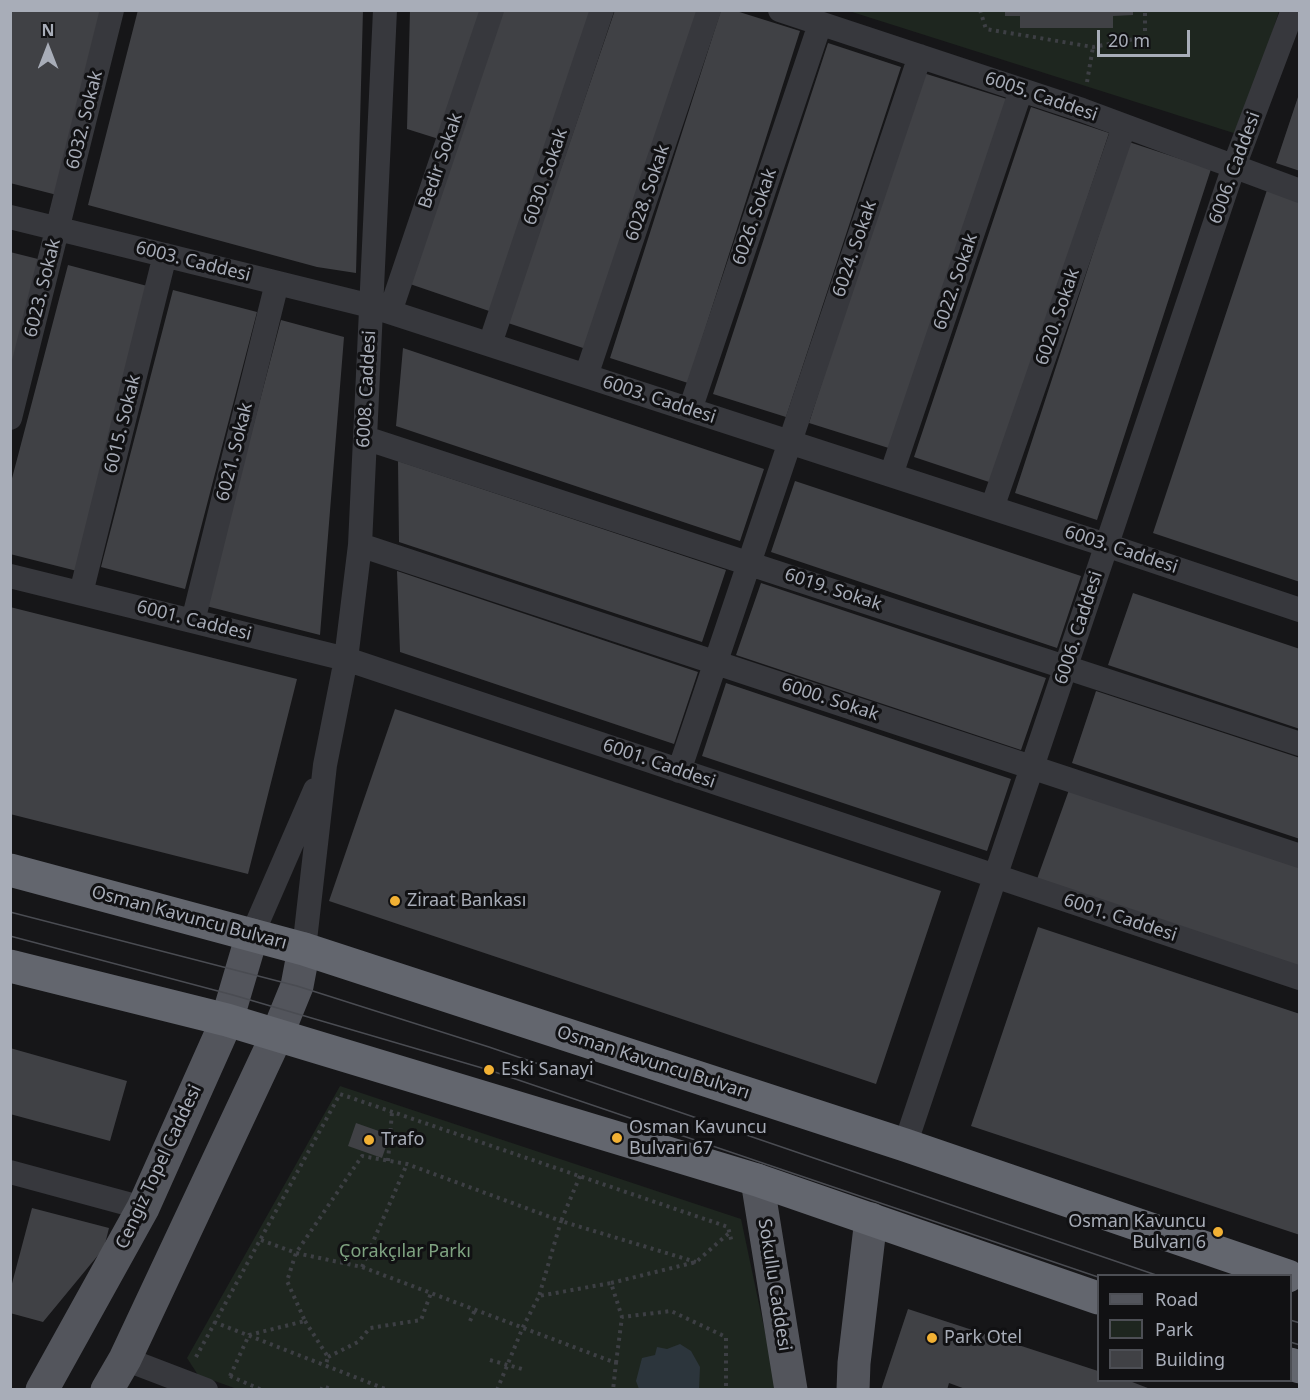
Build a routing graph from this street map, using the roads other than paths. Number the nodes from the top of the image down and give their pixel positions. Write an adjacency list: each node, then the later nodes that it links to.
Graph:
1 (112, 10): 15 (street, 6032. Sokak)
2 (385, 10): 18 (street, 6008. Caddesi)
3 (492, 10): 18 (street, Bedir Sokak)
4 (602, 10): 19 (street, 6030. Sokak)
5 (709, 10): 20 (street, 6028. Sokak)
6 (780, 10): 8 (street, 6005. Caddesi)
7 (1293, 10): 12 (street, 6006. Caddesi)
8 (820, 24): 9 (street, 6005. Caddesi); 21 (street, 6026. Sokak)
9 (920, 56): 10 (street, 6005. Caddesi); 24 (street, 6024. Sokak)
10 (1021, 90): 11 (street, 6005. Caddesi); 25 (street, 6022. Sokak)
11 (1124, 127): 12 (street, 6005. Caddesi); 26 (street, 6020. Sokak)
12 (1233, 169): 13 (street, 6005. Caddesi); 28 (street, 6006. Caddesi)
13 (1299, 191)
14 (10, 217): 15 (street, 6003. Caddesi)
15 (58, 229): 16 (street, 6003. Caddesi); 22 (street, 6023. Sokak)
16 (165, 255): 17 (street, 6003. Caddesi); 31 (street, 6015. Sokak)
17 (277, 283): 18 (street, 6003. Caddesi); 33 (street, 6021. Sokak)
18 (380, 309): 19 (street, 6003. Caddesi); 23 (street, 6008. Caddesi)
19 (490, 344): 20 (street, 6003. Caddesi)
20 (586, 376): 21 (street, 6003. Caddesi)
21 (690, 410): 24 (street, 6003. Caddesi)
22 (10, 418)
23 (365, 438): 27 (street, 6008. Caddesi); 29 (street, 6019. Sokak)
24 (790, 442): 25 (street, 6003. Caddesi); 29 (street, 6024. Sokak)
25 (891, 475): 26 (street, 6003. Caddesi)
26 (992, 508): 28 (street, 6003. Caddesi)
27 (360, 545): 34 (street, 6008. Caddesi); 35 (street, 6000. Sokak)
28 (1106, 545): 32 (street, 6003. Caddesi); 36 (street, 6006. Caddesi)
29 (749, 562): 35 (street, 6024. Sokak); 36 (street, 6019. Sokak)
30 (10, 576): 31 (street, 6001. Caddesi)
31 (81, 593): 33 (street, 6001. Caddesi)
32 (1299, 610)
33 (193, 621): 34 (street, 6001. Caddesi)
34 (346, 659): 38 (street, 6008. Caddesi); 40 (street, 6001. Caddesi)
35 (716, 662): 39 (street, 6000. Sokak); 40 (street, 6024. Sokak)
36 (1066, 666): 37 (street, 6019. Sokak); 39 (street, 6006. Caddesi)
37 (1299, 744)
38 (326, 765): 44 (street); 45 (street)
39 (1033, 766): 41 (street, 6000. Sokak); 43 (street, 6006. Caddesi)
40 (679, 771): 43 (street, 6001. Caddesi)
41 (1299, 856)
42 (10, 870): 44 (highway, Osman Kavuncu Bulvarı)
43 (995, 876): 47 (street, 6001. Caddesi); 50 (street, 6006. Caddesi)
44 (252, 934): 45 (highway, Osman Kavuncu Bulvarı); 48 (main road, Cengiz Topel Caddesi)
45 (304, 949): 49 (main road); 50 (highway, Osman Kavuncu Bulvarı)
46 (10, 966): 48 (highway)
47 (1299, 978)
48 (227, 1020): 49 (highway); 53 (main road, Cengiz Topel Caddesi)
49 (276, 1035): 52 (highway); 57 (main road)
50 (905, 1144): 55 (highway, Osman Kavuncu Bulvarı)
51 (10, 1172): 53 (street)
52 (757, 1180): 54 (highway); 61 (main road, Sokullu Caddesi)
53 (143, 1208): 59 (main road, Cengiz Topel Caddesi)
54 (871, 1219): 56 (highway); 62 (main road)
55 (1283, 1274)
56 (1097, 1298)
57 (125, 1359): 58 (street); 60 (main road)
58 (213, 1381)
59 (42, 1389)
60 (107, 1389)
61 (791, 1389)
62 (854, 1389)

